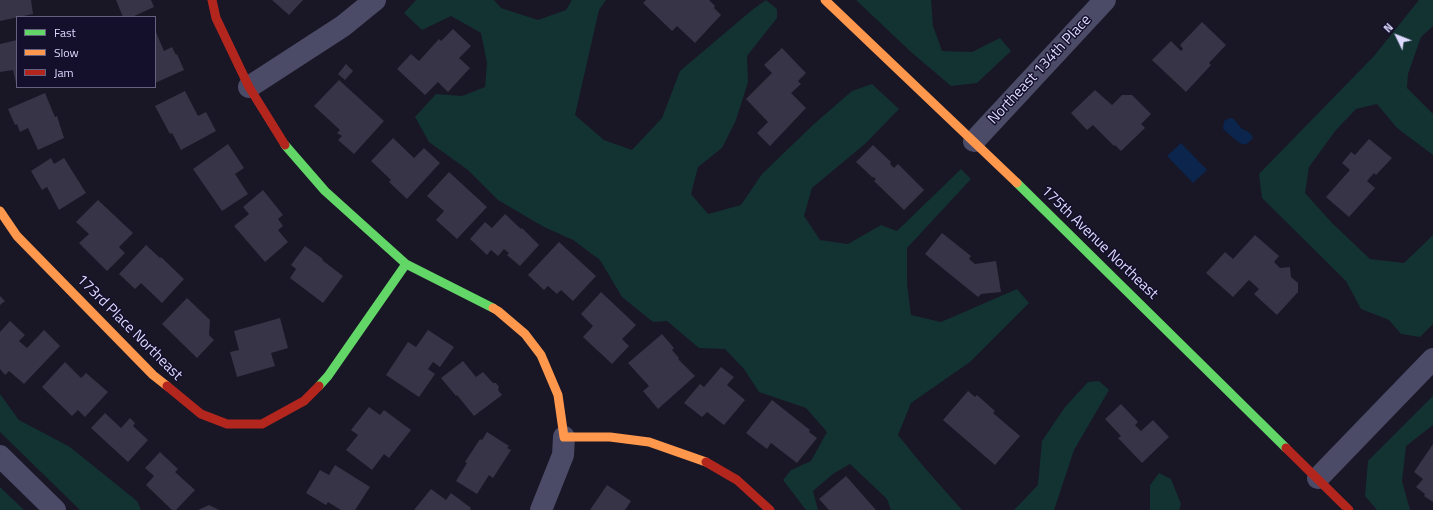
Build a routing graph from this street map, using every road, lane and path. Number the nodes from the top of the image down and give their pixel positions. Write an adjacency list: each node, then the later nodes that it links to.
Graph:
1 (212, 0): 5 (street)
2 (375, 0): 5 (street)
3 (825, 0): 6 (street, 175th Avenue Northeast)
4 (1105, 0): 6 (street, Northeast 134th Place)
5 (249, 87): 8 (street)
6 (974, 141): 12 (street, 175th Avenue Northeast)
7 (0, 211): 8 (street, 173rd Place Northeast)
8 (406, 264): 10 (street)
9 (1433, 358): 12 (street)
10 (564, 437): 14 (street); 15 (street)
11 (0, 456): 13 (street)
12 (1318, 478): 16 (street, 175th Avenue Northeast)
13 (55, 510)
14 (541, 510)
15 (770, 510)
16 (1349, 510)

